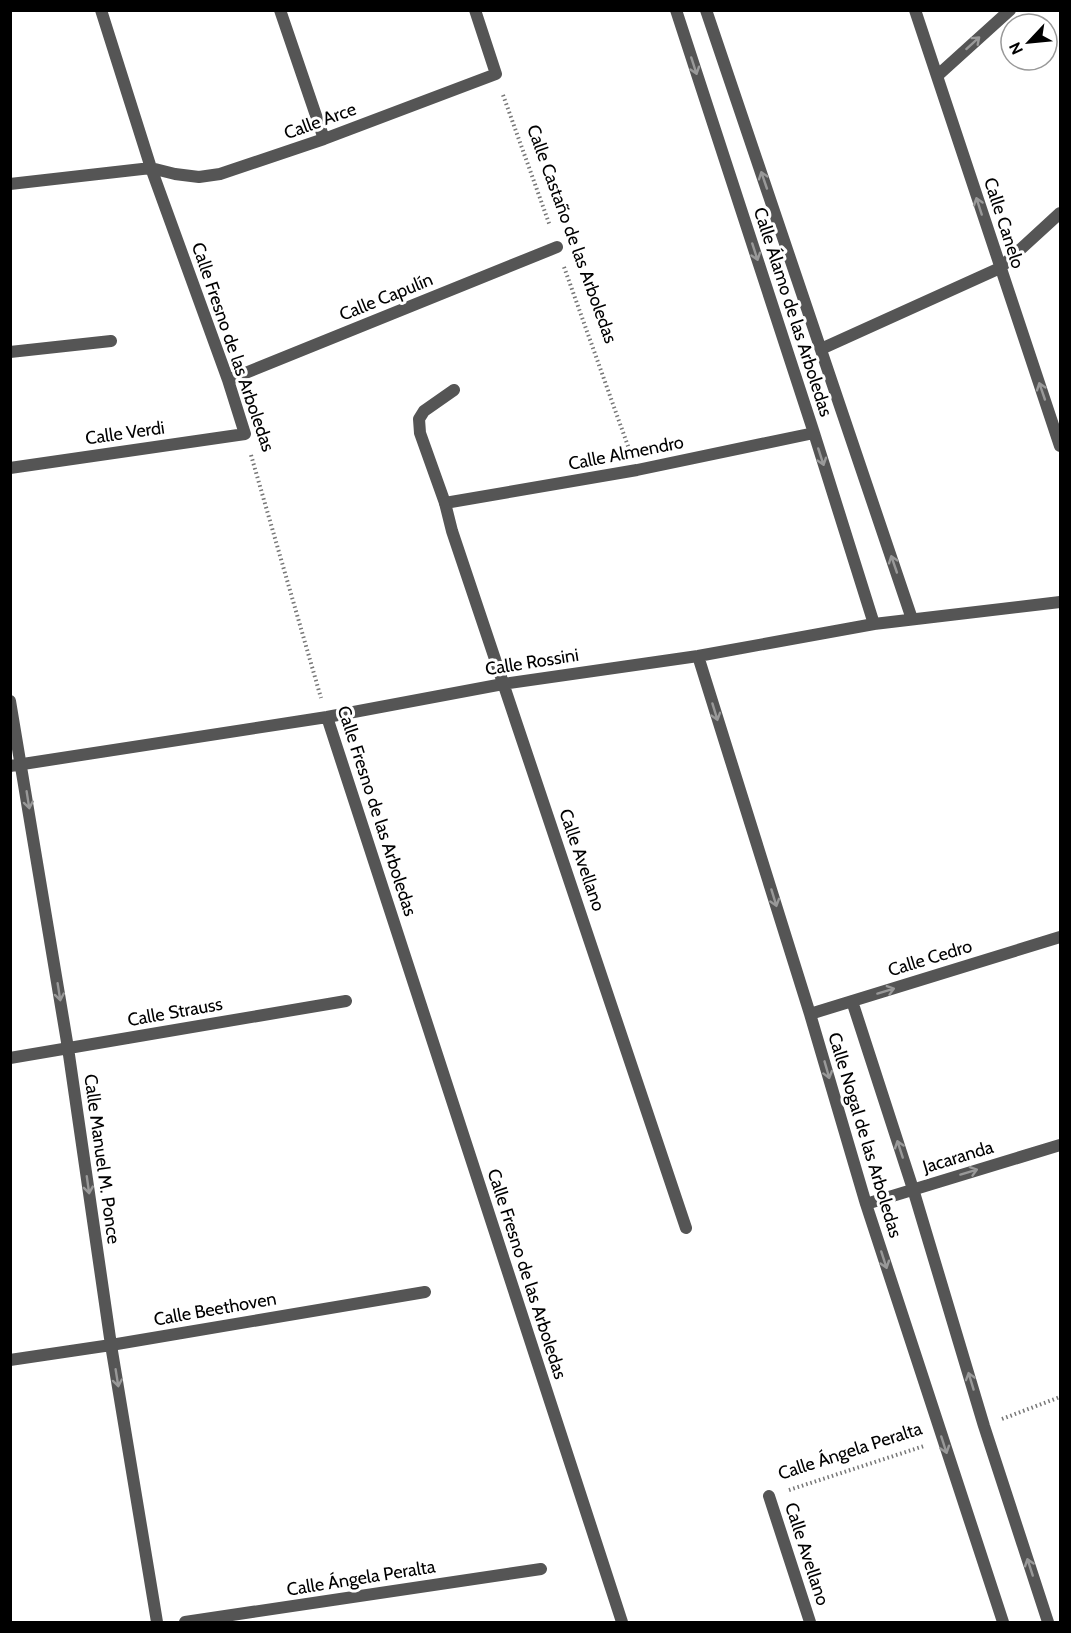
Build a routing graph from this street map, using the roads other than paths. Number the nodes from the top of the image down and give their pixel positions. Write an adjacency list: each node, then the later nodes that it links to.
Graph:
1 (101, 10): 10 (street, Calle Fresno de las Arboledas)
2 (280, 10): 9 (street)
3 (475, 10): 9 (street, Calle Arce)
4 (676, 10): 20 (street, Calle Álamo de las Arboledas, one-way to 20)
5 (706, 10): 16 (street, Calle Álamo de las Arboledas, one-way to 5)
6 (915, 10): 8 (street, Calle Canelo)
7 (1010, 10): 8 (street, one-way to 7)
8 (937, 76): 14 (street, Calle Canelo, one-way to 8)
9 (324, 139): 10 (street, Calle Arce)
10 (151, 168): 11 (street, Calle Arce); 18 (street, Calle Fresno de las Arboledas)
11 (10, 184)
12 (1060, 213): 14 (street)
13 (557, 247): 18 (street, Calle Capulín)
14 (1000, 268): 16 (street); 22 (street, Calle Canelo, one-way to 14)
15 (111, 341): 17 (street)
16 (821, 349): 26 (street, Calle Álamo de las Arboledas, one-way to 16)
17 (10, 352)
18 (228, 380): 21 (street, Calle Fresno de las Arboledas)
19 (454, 390): 24 (street, Calle Avellano)
20 (814, 433): 24 (street, Calle Almendro); 27 (street, Calle Álamo de las Arboledas, one-way to 27)
21 (245, 434): 23 (street, Calle Verdi)
22 (1060, 446)
23 (10, 468)
24 (445, 503): 29 (street, Calle Avellano)
25 (1060, 602): 26 (street, Calle Rossini)
26 (912, 619): 27 (street, Calle Rossini)
27 (874, 624): 28 (street, Calle Rossini)
28 (698, 656): 29 (street, Calle Rossini); 36 (street, Calle Nogal de las Arboledas, one-way to 36)
29 (503, 684): 31 (street, Calle Rossini); 42 (street, Calle Avellano)
30 (10, 701): 32 (street, Calle Manuel M. Ponce)
31 (327, 717): 32 (street, Calle Rossini); 50 (street, Calle Fresno de las Arboledas)
32 (16, 765): 37 (street, Calle Manuel M. Ponce, one-way to 37)
33 (1060, 937): 35 (street, Calle Cedro, one-way to 33)
34 (346, 1001): 37 (street, Calle Strauss)
35 (852, 1001): 36 (street, Calle Cedro); 40 (street, Calle Nogal de las Arboledas, one-way to 35)
36 (810, 1014): 41 (street, Calle Nogal de las Arboledas, one-way to 41)
37 (68, 1048): 38 (street, Calle Strauss); 44 (street, Calle Manuel M. Ponce, one-way to 44)
38 (10, 1058)
39 (1060, 1145): 40 (street, Jacaranda, one-way to 39)
40 (913, 1189): 41 (street, Jacaranda); 53 (street, Calle Nogal de las Arboledas, one-way to 40)
41 (866, 1204): 52 (street, Calle Nogal de las Arboledas, one-way to 52)
42 (686, 1228)
43 (425, 1292): 44 (street, Calle Beethoven)
44 (111, 1345): 45 (street, Calle Beethoven); 48 (street, Calle Manuel M. Ponce, one-way to 48)
45 (10, 1360)
46 (769, 1496): 51 (street, Calle Avellano)
47 (541, 1569): 49 (street, Calle Ángela Peralta)
48 (157, 1623)
49 (185, 1623)
50 (622, 1623)
51 (810, 1623)
52 (1003, 1623)
53 (1048, 1623)

